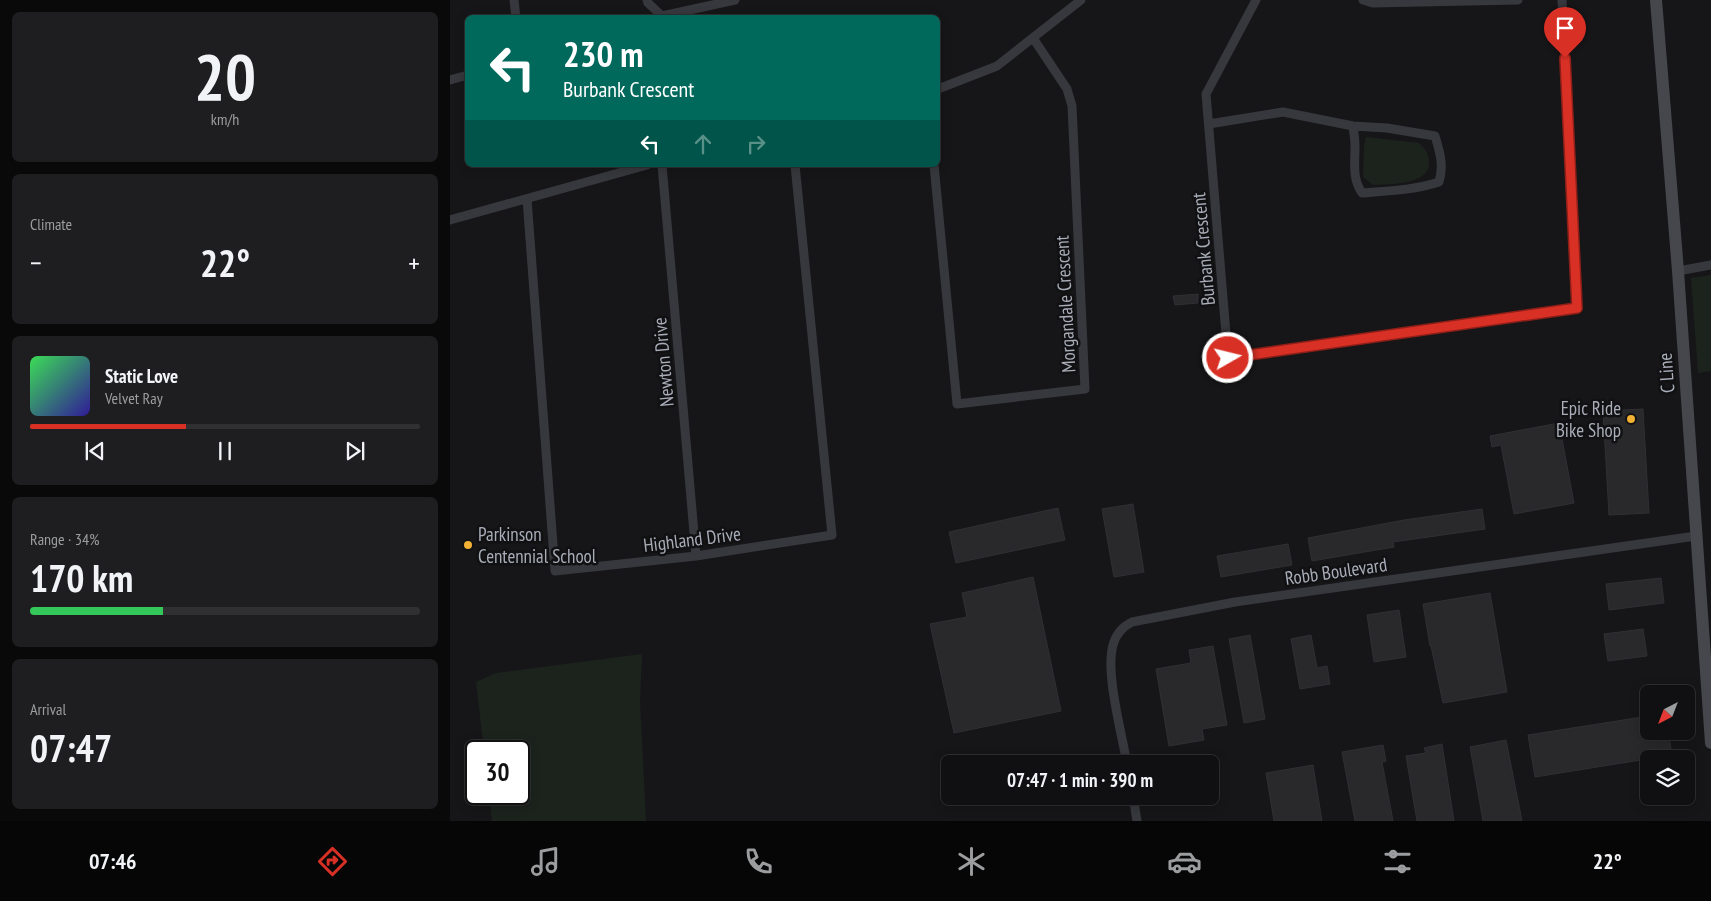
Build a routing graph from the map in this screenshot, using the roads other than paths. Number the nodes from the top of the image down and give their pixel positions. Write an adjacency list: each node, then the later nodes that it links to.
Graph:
1 (514, 0): 11 (street)
2 (648, 0): 12 (street)
3 (735, 0): 13 (street)
4 (1081, 0): 14 (street)
5 (1256, 0): 18 (street, Burbank Crescent)
6 (1362, 0): 10 (street)
7 (1518, 0): 10 (street)
8 (1562, 0): 18 (street, Burbank Crescent)
9 (1656, 0): 27 (street, C Line)
10 (1486, 1)
11 (516, 15)
12 (661, 15)
13 (667, 15)
14 (1033, 38): 17 (street); 23 (street, Morgandale Crescent)
15 (465, 76): 16 (street)
16 (450, 80)
17 (940, 88)
18 (1209, 124): 19 (street)
19 (1353, 126): 19 (street)
20 (640, 167): 24 (street)
21 (662, 167): 29 (street, Newton Drive)
22 (796, 167): 29 (street, Highland Drive)
23 (934, 167)
24 (527, 199): 25 (street); 29 (street, Highland Drive)
25 (450, 220)
26 (1711, 264): 27 (street)
27 (1678, 270): 28 (street, C Line)
28 (1696, 536): 30 (street, C Line); 31 (street, Robb Boulevard)
29 (696, 556)
30 (1711, 743)
31 (1125, 755)
32 (1134, 805): 33 (street)
33 (1137, 821)

